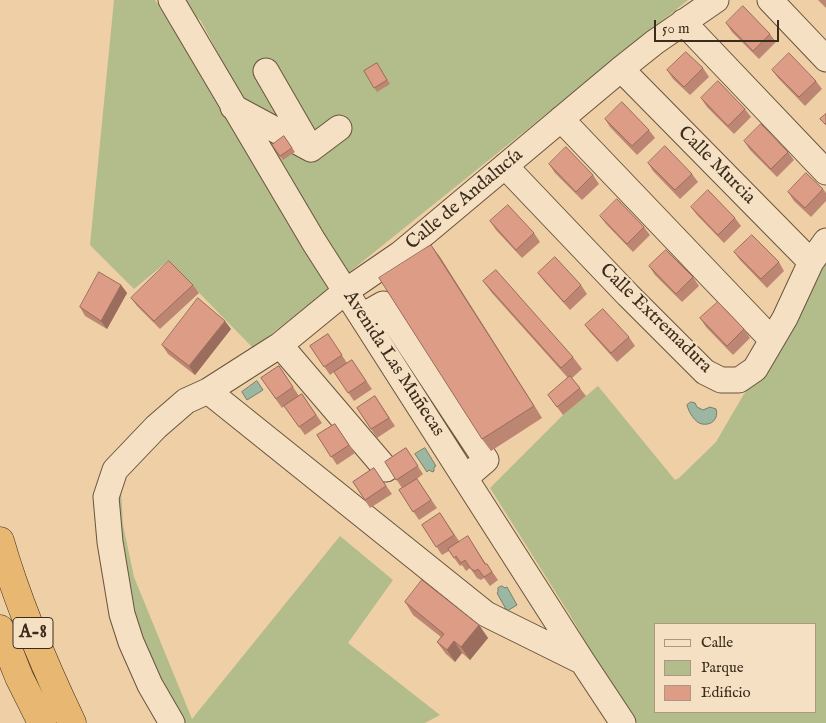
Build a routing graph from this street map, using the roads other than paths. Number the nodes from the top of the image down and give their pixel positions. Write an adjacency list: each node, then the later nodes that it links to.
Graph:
1 (170, 0): 8 (street, Avenida Las Muñecas)
2 (716, 0): 4 (street, Calle de Andalucía)
3 (770, 0): 5 (street)
4 (683, 22): 6 (street, Calle de Andalucía); 13 (street)
5 (826, 60)
6 (621, 69): 9 (street, Calle de Andalucía); 15 (street, Calle Murcia)
7 (266, 71): 11 (street)
8 (234, 107): 11 (street); 16 (street, Avenida Las Muñecas)
9 (561, 119): 12 (street, Calle de Andalucía); 17 (street)
10 (339, 128): 11 (street)
11 (311, 149)
12 (505, 166): 16 (street, Calle de Andalucía); 17 (street, Calle Extremadura)
13 (826, 172)
14 (826, 241): 15 (street, Calle Extremadura)
15 (811, 262): 17 (street, Calle Extremadura)
16 (346, 291): 18 (street, Calle de Andalucía); 23 (street, Avenida Las Muñecas)
17 (772, 340)
18 (280, 345): 19 (street, Calle de Andalucía); 20 (street)
19 (208, 391): 23 (street); 26 (street, Calle de Andalucía)
20 (386, 468)
21 (0, 541): 25 (highway, A-8)
22 (0, 629): 24 (highway, A-8)
23 (582, 661): 27 (street, Avenida Las Muñecas)
24 (42, 723)
25 (72, 723)
26 (172, 723)
27 (623, 723)

